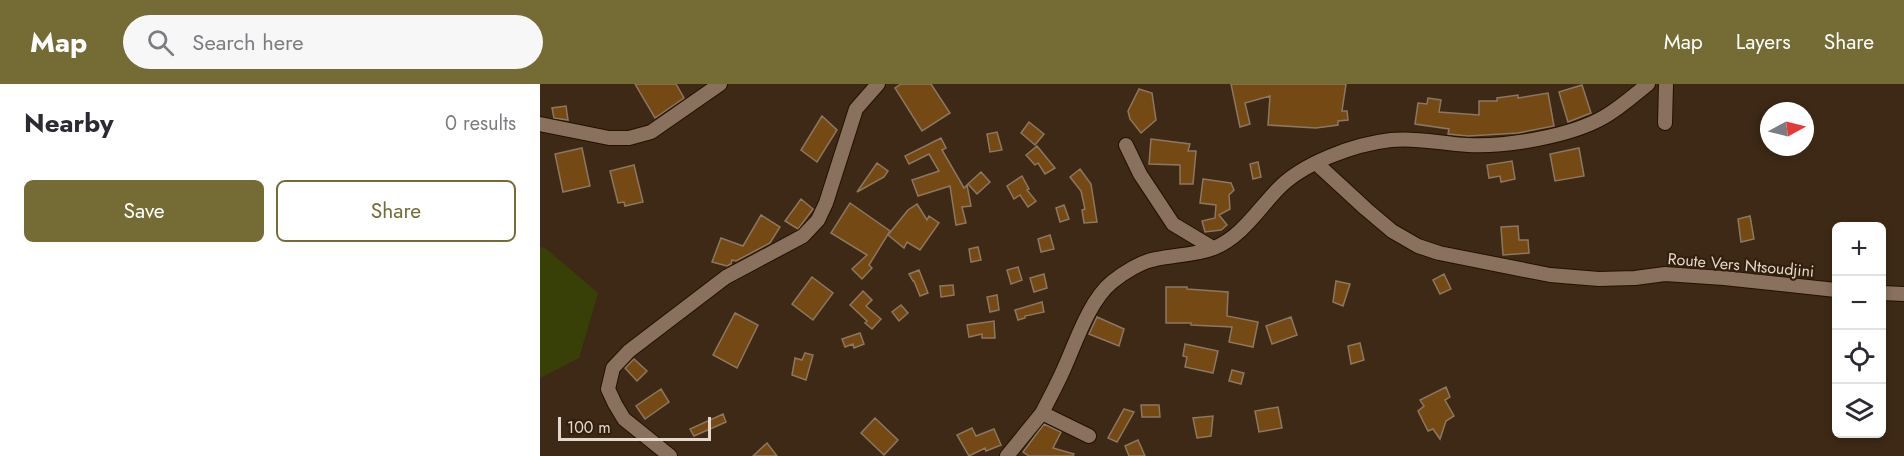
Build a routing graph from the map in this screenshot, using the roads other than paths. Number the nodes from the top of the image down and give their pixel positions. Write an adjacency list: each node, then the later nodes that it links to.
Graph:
1 (720, 84): 6 (street)
2 (878, 84): 15 (street)
3 (1648, 84): 8 (street)
4 (1666, 84): 5 (street)
5 (1665, 123)
6 (540, 124)
7 (1126, 145): 9 (street)
8 (1316, 163): 9 (street); 10 (street, Route Vers Ntsoudjini)
9 (1213, 248): 13 (street)
10 (1832, 290)
11 (1886, 292): 12 (street)
12 (1904, 294)
13 (1042, 413): 14 (street); 16 (street)
14 (1089, 436)
15 (670, 456)
16 (1007, 456)

